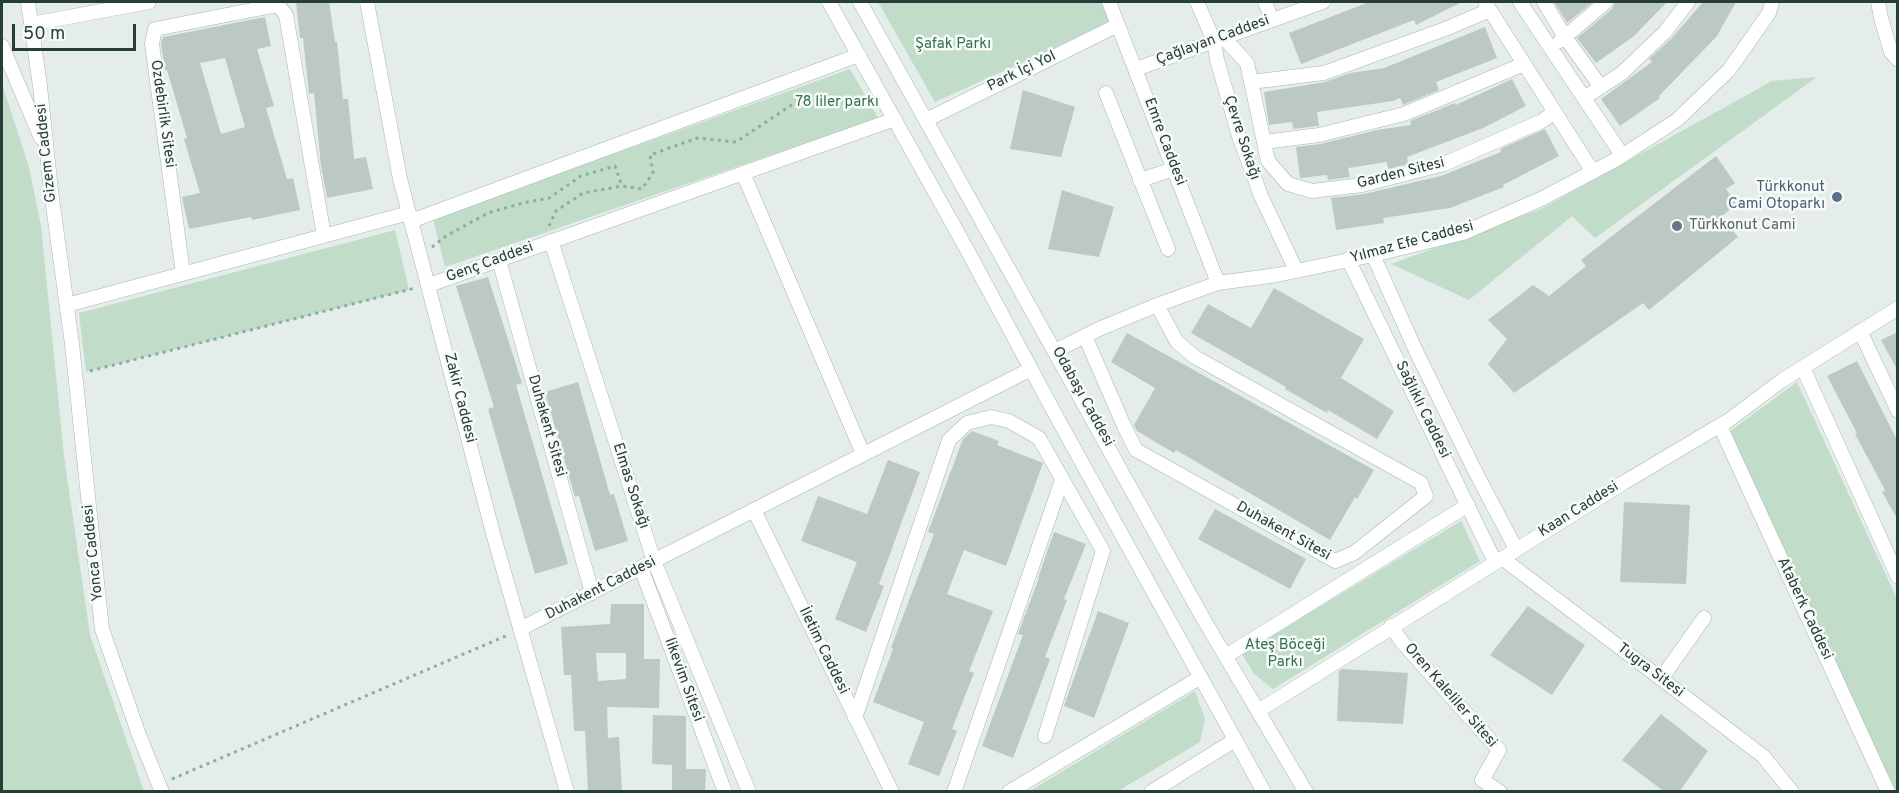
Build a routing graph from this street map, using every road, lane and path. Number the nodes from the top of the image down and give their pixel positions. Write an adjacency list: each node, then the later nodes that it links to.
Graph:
1 (28, 2): 18 (street, Gizem Caddesi)
2 (149, 2): 18 (street)
3 (367, 2): 46 (street, Zakir Caddesi)
4 (829, 2): 26 (street, Odabaşı Caddesi)
5 (860, 2): 37 (street, Odabaşı Caddesi)
6 (1109, 2): 20 (street, Emre Caddesi)
7 (1197, 2): 23 (street, Çevre Sokağı)
8 (1265, 2): 17 (street)
9 (1323, 2): 17 (street, Çağlayan Caddesi)
10 (1520, 2): 25 (street)
11 (1544, 2): 22 (street)
12 (1606, 2): 22 (street)
13 (1688, 2): 31 (street)
14 (1772, 2): 40 (street, Yılmaz Efe Caddesi)
15 (1878, 2): 21 (street)
16 (1487, 6): 28 (street); 30 (street)
17 (1272, 20): 23 (street, Çağlayan Caddesi)
18 (31, 24): 39 (street, Gizem Caddesi)
19 (1898, 24): 21 (street)
20 (1119, 25): 29 (street, Emre Caddesi); 37 (street, Park İçi Yol)
21 (1885, 33): 27 (street)
22 (1565, 37): 25 (street); 31 (street)
23 (1219, 39): 29 (street, Çağlayan Caddesi); 30 (street, Garden Sitesi); 54 (street, Çevre Sokağı)
24 (2, 46): 39 (street)
25 (1550, 48): 33 (street)
26 (859, 55): 36 (street, Odabaşı Caddesi); 46 (street)
27 (1898, 60)
28 (1524, 64): 35 (street); 38 (street)
29 (1136, 69): 41 (street, Emre Caddesi)
30 (1251, 82): 38 (street, Garden Sitesi)
31 (1601, 87): 33 (street)
32 (1106, 93): 44 (street)
33 (1584, 98): 40 (street)
34 (822, 102): 45 (path)
35 (1554, 112): 38 (street, Garden Sitesi); 42 (street)
36 (895, 119): 43 (street, Genç Caddesi); 65 (street, Odabaşı Caddesi)
37 (926, 120): 63 (street, Odabaşı Caddesi)
38 (1264, 142)
39 (46, 152): 58 (street, Gizem Caddesi)
40 (1622, 155): 42 (street, Yılmaz Efe Caddesi)
41 (1174, 169): 44 (street); 56 (street, Emre Caddesi)
42 (1593, 172): 50 (street, Yılmaz Efe Caddesi)
43 (743, 173): 48 (street, Genç Caddesi); 69 (street)
44 (1140, 180): 49 (street)
45 (622, 186): 48 (path); 51 (path)
46 (410, 217): 47 (street); 51 (street, Zakir Caddesi)
47 (324, 236): 55 (street); 55 (street, Ozdebirlik Sitesi)
48 (545, 243): 52 (street, Genç Caddesi); 75 (street, Elmas Sokağı)
49 (1168, 249)
50 (1373, 255): 53 (street, Yılmaz Efe Caddesi); 73 (street, Sağlıklı Caddesi)
51 (421, 256): 57 (street, Zakir Caddesi)
52 (499, 260): 57 (street, Genç Caddesi); 78 (street, Duhakent Sitesi)
53 (1348, 260): 54 (street, Yılmaz Efe Caddesi); 71 (street, Sağlıklı Caddesi)
54 (1296, 270): 56 (street, Yılmaz Efe Caddesi)
55 (183, 273): 58 (street)
56 (1218, 283): 59 (street, Yılmaz Efe Caddesi)
57 (429, 285): 66 (path, Genç Caddesi); 81 (street, Zakir Caddesi)
58 (68, 304): 66 (street, Yonca Caddesi)
59 (1156, 305): 62 (street, Yılmaz Efe Caddesi); 62 (street, Duhakent Sitesi)
60 (1898, 308): 61 (street, Kaan Caddesi)
61 (1860, 331): 64 (street, Kaan Caddesi); 67 (street)
62 (1085, 336): 63 (street, Yılmaz Efe Caddesi)
63 (1055, 351): 82 (street, Odabaşı Caddesi)
64 (1803, 368): 68 (street, Kaan Caddesi); 77 (street)
65 (1030, 369): 69 (street, Duhakent Caddesi); 83 (street, Odabaşı Caddesi)
66 (76, 375): 90 (street, Yonca Caddesi)
67 (1898, 411)
68 (1720, 426): 73 (street, Kaan Caddesi); 103 (street, Ataberk Caddesi)
69 (863, 454): 72 (street, Duhakent Caddesi)
70 (1062, 480): 86 (street); 87 (street); 95 (street)
71 (1468, 505): 74 (street, Sağlıklı Caddesi); 82 (street)
72 (754, 510): 75 (street, Duhakent Caddesi); 86 (street, İletim Caddesi)
73 (1516, 549): 74 (street, Kaan Caddesi)
74 (1498, 560): 80 (street, Kaan Caddesi); 84 (street, Tugra Sitesi)
75 (654, 561): 76 (street, Duhakent Caddesi); 93 (street, Elmas Sokağı)
76 (641, 568): 78 (street, Duhakent Caddesi); 92 (street, likevim Sitesi)
77 (1898, 577)
78 (592, 593): 81 (street, Duhakent Caddesi)
79 (1704, 618): 84 (street)
80 (1391, 626): 85 (street, Kaan Caddesi); 89 (street, Oren Kaleliler Sitesi)
81 (520, 629): 90 (path); 91 (street, Zakir Caddesi)
82 (1226, 656): 85 (street, Odabaşı Caddesi)
83 (1201, 677): 88 (street, Odabaşı Caddesi); 96 (street)
84 (1661, 679): 102 (street, Tugra Sitesi)
85 (1258, 711): 99 (street, Odabaşı Caddesi)
86 (855, 718): 94 (street, İletim Caddesi)
87 (1045, 736)
88 (1235, 740): 97 (street); 98 (street, Odabaşı Caddesi)
89 (1482, 780): 100 (street); 101 (street)
90 (161, 788)
91 (567, 792)
92 (725, 792)
93 (750, 792)
94 (892, 792)
95 (954, 792)
96 (1009, 792)
97 (1151, 792)
98 (1264, 792)
99 (1306, 792)
100 (1472, 792)
101 (1500, 792)
102 (1792, 792)
103 (1888, 792)

